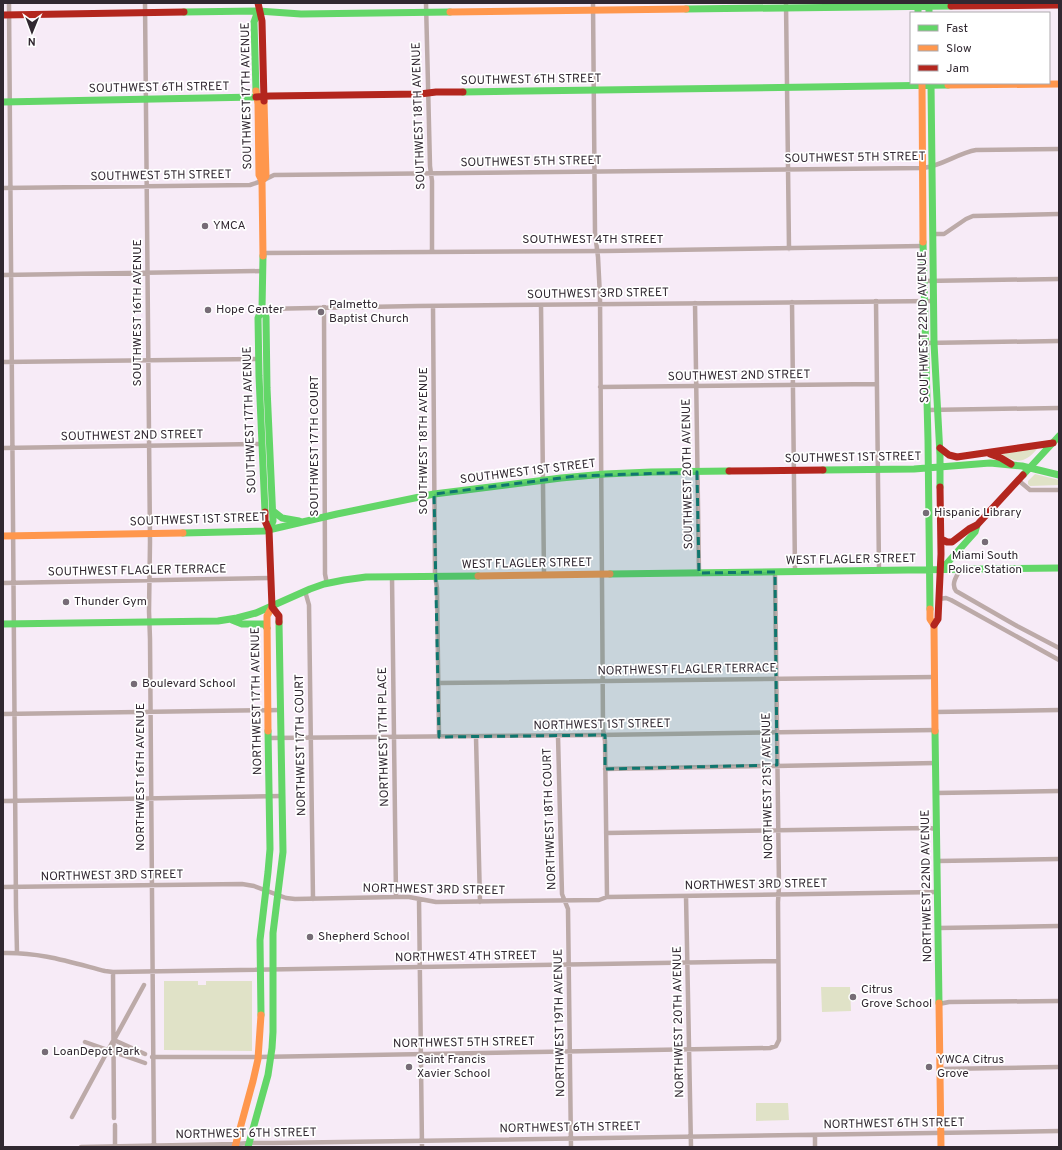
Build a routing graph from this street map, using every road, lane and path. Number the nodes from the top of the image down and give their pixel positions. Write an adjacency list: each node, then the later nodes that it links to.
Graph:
1 (9, 3): 14 (street)
2 (145, 3): 12 (street, SOUTHWEST 16TH AVENUE)
3 (258, 3): 10 (main road, SOUTHWEST 17TH AVENUE)
4 (426, 3): 13 (street, SOUTHWEST 18TH AVENUE)
5 (593, 3): 11 (street)
6 (1059, 5): 9 (main road)
7 (786, 6): 8 (main road); 11 (main road); 18 (street)
8 (918, 8): 9 (main road)
9 (929, 8)
10 (258, 11): 12 (main road); 13 (main road); 21 (main road, SOUTHWEST 17TH AVENUE); 22 (main road, SOUTHWEST 17TH AVENUE)
11 (593, 11): 13 (main road); 19 (street)
12 (145, 12): 14 (main road); 23 (street, SOUTHWEST 16TH AVENUE)
13 (427, 13): 20 (street, SOUTHWEST 18TH AVENUE)
14 (6, 15): 24 (street)
15 (1059, 84): 17 (main road, SOUTHWEST 6TH STREET)
16 (922, 85): 17 (main road, SOUTHWEST 6TH STREET); 18 (main road, SOUTHWEST 6TH STREET); 27 (main road, SOUTHWEST 22ND AVENUE)
17 (931, 85): 26 (main road, SOUTHWEST 22ND AVENUE)
18 (787, 88): 19 (main road, SOUTHWEST 6TH STREET); 28 (street)
19 (594, 90): 20 (main road, SOUTHWEST 6TH STREET); 29 (street)
20 (428, 93): 21 (main road, SOUTHWEST 6TH STREET); 30 (street, SOUTHWEST 18TH AVENUE)
21 (264, 96): 22 (main road, SOUTHWEST 6TH STREET); 31 (main road, SOUTHWEST 17TH AVENUE)
22 (256, 97): 23 (main road, SOUTHWEST 6TH STREET); 31 (main road, SOUTHWEST 17TH AVENUE)
23 (146, 100): 24 (main road, SOUTHWEST 6TH STREET); 32 (street, SOUTHWEST 16TH AVENUE)
24 (6, 102): 34 (street)
25 (1059, 149): 26 (street, SOUTHWEST 5TH STREET)
26 (932, 167): 27 (street, SOUTHWEST 5TH STREET); 36 (main road, SOUTHWEST 22ND AVENUE)
27 (923, 168): 28 (street, SOUTHWEST 5TH STREET); 37 (main road, SOUTHWEST 22ND AVENUE)
28 (789, 170): 29 (street, SOUTHWEST 5TH STREET); 38 (street)
29 (595, 171): 30 (street, SOUTHWEST 5TH STREET); 39 (street)
30 (431, 173): 31 (street, SOUTHWEST 5TH STREET); 40 (street, SOUTHWEST 18TH AVENUE)
31 (262, 181): 32 (street, SOUTHWEST 5TH STREET); 41 (main road, SOUTHWEST 17TH AVENUE)
32 (147, 186): 34 (street, SOUTHWEST 5TH STREET); 43 (street, SOUTHWEST 16TH AVENUE)
33 (3, 188): 34 (street, SOUTHWEST 5TH STREET)
34 (11, 188): 44 (street)
35 (1059, 214): 36 (street)
36 (932, 234): 47 (main road, SOUTHWEST 22ND AVENUE)
37 (923, 246): 38 (street, SOUTHWEST 4TH STREET); 48 (main road, SOUTHWEST 22ND AVENUE)
38 (789, 248): 39 (street, SOUTHWEST 4TH STREET)
39 (598, 251): 40 (street, SOUTHWEST 4TH STREET); 54 (street)
40 (432, 252): 41 (street, SOUTHWEST 4TH STREET)
41 (263, 253): 42 (main road, SOUTHWEST 17TH AVENUE)
42 (263, 271): 43 (street); 58 (main road, SOUTHWEST 17TH AVENUE)
43 (147, 273): 44 (street); 63 (street, SOUTHWEST 16TH AVENUE)
44 (11, 275): 45 (street); 65 (street)
45 (3, 276)
46 (1059, 279): 47 (street)
47 (933, 280): 48 (street); 51 (main road, SOUTHWEST 22ND AVENUE)
48 (924, 281): 49 (main road, SOUTHWEST 22ND AVENUE)
49 (924, 300): 50 (street, SOUTHWEST 3RD STREET); 51 (street, SOUTHWEST 3RD STREET); 60 (main road, SOUTHWEST 22ND AVENUE)
50 (876, 301): 52 (street, SOUTHWEST 3RD STREET); 67 (street)
51 (934, 301): 61 (main road, SOUTHWEST 22ND AVENUE)
52 (792, 302): 53 (street, SOUTHWEST 3RD STREET); 68 (street)
53 (695, 303): 54 (street, SOUTHWEST 3RD STREET); 69 (street, SOUTHWEST 20TH AVENUE)
54 (600, 304): 55 (street, SOUTHWEST 3RD STREET); 70 (street)
55 (541, 305): 56 (street, SOUTHWEST 3RD STREET); 92 (street)
56 (433, 306): 57 (street, SOUTHWEST 3RD STREET); 95 (street, SOUTHWEST 18TH AVENUE)
57 (324, 307): 58 (street, SOUTHWEST 3RD STREET); 97 (street, SOUTHWEST 17TH COURT)
58 (262, 309): 62 (main road, SOUTHWEST 17TH AVENUE); 66 (main road, SOUTHWEST 17TH AVENUE)
59 (1059, 341): 61 (street)
60 (925, 342): 61 (street); 72 (main road, SOUTHWEST 22ND AVENUE)
61 (934, 343): 73 (main road, SOUTHWEST 22ND AVENUE)
62 (258, 359): 63 (street); 66 (main road); 77 (main road, SOUTHWEST 17TH AVENUE)
63 (148, 360): 65 (street); 78 (street, SOUTHWEST 16TH AVENUE)
64 (3, 362): 65 (street)
65 (12, 362): 80 (street)
66 (266, 368): 75 (main road, SOUTHWEST 17TH AVENUE)
67 (877, 384): 68 (street, SOUTHWEST 2ND STREET); 87 (street)
68 (793, 385): 69 (street, SOUTHWEST 2ND STREET); 88 (street)
69 (697, 386): 70 (street, SOUTHWEST 2ND STREET); 89 (street, SOUTHWEST 20TH AVENUE)
70 (600, 387): 90 (street)
71 (1059, 408): 73 (street)
72 (927, 410): 73 (street); 85 (main road, SOUTHWEST 22ND AVENUE)
73 (937, 410): 81 (main road, SOUTHWEST 22ND AVENUE)
74 (1059, 436): 76 (main road)
75 (269, 439): 77 (main road); 96 (main road, SOUTHWEST 17TH AVENUE)
76 (1053, 443): 82 (main road); 86 (main road)
77 (262, 444): 78 (street, SOUTHWEST 2ND STREET); 100 (main road, SOUTHWEST 17TH AVENUE)
78 (149, 446): 80 (street, SOUTHWEST 2ND STREET); 101 (street, SOUTHWEST 16TH AVENUE)
79 (3, 448): 80 (street, SOUTHWEST 2ND STREET)
80 (13, 448): 103 (street)
81 (940, 448): 82 (main road); 84 (main road, SOUTHWEST 22ND AVENUE)
82 (987, 453): 83 (main road)
83 (1013, 465): 84 (main road, SOUTHWEST 1ST STREET); 86 (main road, SOUTHWEST 1ST STREET)
84 (940, 467): 85 (main road, SOUTHWEST 1ST STREET); 104 (main road, SOUTHWEST 22ND AVENUE)
85 (928, 468): 87 (main road, SOUTHWEST 1ST STREET); 106 (main road, SOUTHWEST 22ND AVENUE)
86 (1029, 468): 91 (main road, SOUTHWEST 1ST STREET); 93 (main road)
87 (878, 469): 88 (main road, SOUTHWEST 1ST STREET); 109 (street)
88 (794, 470): 89 (main road, SOUTHWEST 1ST STREET); 111 (street)
89 (698, 472): 90 (main road, SOUTHWEST 1ST STREET); 112 (street, SOUTHWEST 20TH AVENUE)
90 (602, 474): 92 (main road, SOUTHWEST 1ST STREET); 114 (street)
91 (1059, 475)
92 (543, 480): 95 (main road, SOUTHWEST 1ST STREET); 113 (street)
93 (1018, 480): 94 (street); 99 (main road)
94 (1059, 490)
95 (434, 494): 97 (main road, SOUTHWEST 1ST STREET); 115 (street, SOUTHWEST 18TH AVENUE)
96 (273, 511): 98 (main road); 100 (main road, SOUTHWEST 17TH AVENUE)
97 (325, 517): 98 (main road, SOUTHWEST 1ST STREET); 121 (street, SOUTHWEST 17TH COURT)
98 (304, 522): 100 (main road, SOUTHWEST 1ST STREET)
99 (977, 525): 104 (main road); 107 (main road)
100 (269, 530): 101 (main road, SOUTHWEST 1ST STREET); 117 (main road, SOUTHWEST 17TH AVENUE)
101 (150, 533): 103 (main road, SOUTHWEST 1ST STREET); 118 (street, SOUTHWEST 16TH AVENUE)
102 (3, 536): 103 (main road, SOUTHWEST 1ST STREET)
103 (13, 536): 120 (street)
104 (941, 539): 107 (main road, SOUTHWEST 22ND AVENUE)
105 (1059, 568): 108 (main road, WEST FLAGLER STREET)
106 (930, 570): 107 (main road, WEST FLAGLER STREET); 109 (main road, WEST FLAGLER STREET); 129 (main road, NORTHWEST 22ND AVENUE)
107 (940, 570): 108 (main road, WEST FLAGLER STREET); 123 (main road, NORTHWEST 22ND AVENUE)
108 (960, 570): 131 (street)
109 (879, 571): 111 (main road, WEST FLAGLER STREET)
110 (775, 572): 111 (main road, WEST FLAGLER STREET); 112 (main road, WEST FLAGLER STREET); 134 (street, NORTHWEST 21ST AVENUE)
111 (795, 572)
112 (698, 573): 114 (main road, WEST FLAGLER STREET)
113 (544, 575): 114 (main road, WEST FLAGLER STREET); 115 (main road, WEST FLAGLER STREET)
114 (602, 575): 135 (street)
115 (435, 576): 116 (main road, WEST FLAGLER STREET); 136 (street, SOUTHWEST 18TH AVENUE)
116 (392, 577): 121 (main road, WEST FLAGLER STREET); 148 (street, NORTHWEST 17TH PLACE)
117 (271, 578): 118 (street, SOUTHWEST FLAGLER TERRACE); 124 (main road, SOUTHWEST 17TH AVENUE)
118 (150, 580): 120 (street, SOUTHWEST FLAGLER TERRACE); 126 (street, SOUTHWEST 16TH AVENUE)
119 (3, 583): 120 (street, SOUTHWEST FLAGLER TERRACE)
120 (14, 583): 128 (street)
121 (327, 584): 122 (main road, WEST FLAGLER STREET)
122 (305, 591): 124 (main road, WEST FLAGLER STREET); 153 (street, NORTHWEST 17TH COURT)
123 (939, 599): 129 (main road, NORTHWEST 22ND AVENUE); 132 (street)
124 (272, 606): 125 (main road, WEST FLAGLER STREET); 130 (main road, NORTHWEST 17TH AVENUE); 138 (main road, NORTHWEST 17TH AVENUE)
125 (231, 619): 126 (main road, WEST FLAGLER STREET); 130 (main road)
126 (150, 622): 128 (main road, WEST FLAGLER STREET); 140 (street, NORTHWEST 16TH AVENUE)
127 (3, 624): 128 (main road, WEST FLAGLER STREET)
128 (14, 624): 143 (street)
129 (934, 625): 133 (main road, NORTHWEST 22ND AVENUE)
130 (267, 628): 137 (main road, NORTHWEST 17TH AVENUE)
131 (1058, 647)
132 (1059, 660)
133 (935, 677): 134 (street, NORTHWEST FLAGLER TERRACE); 141 (main road, NORTHWEST 22ND AVENUE)
134 (777, 679): 135 (street, NORTHWEST FLAGLER TERRACE); 145 (street, NORTHWEST 21ST AVENUE)
135 (603, 681): 136 (street, NORTHWEST FLAGLER TERRACE); 146 (street)
136 (438, 683): 149 (street, SOUTHWEST 18TH AVENUE)
137 (268, 710): 138 (street); 140 (street); 151 (main road, NORTHWEST 17TH AVENUE)
138 (281, 710): 152 (main road, NORTHWEST 17TH AVENUE)
139 (1059, 710): 141 (street)
140 (151, 711): 143 (street); 161 (street, NORTHWEST 16TH AVENUE)
141 (936, 712): 144 (main road, NORTHWEST 22ND AVENUE)
142 (3, 714): 143 (street)
143 (15, 714): 162 (street)
144 (936, 730): 145 (street, NORTHWEST 1ST STREET); 154 (main road, NORTHWEST 22ND AVENUE)
145 (777, 732): 146 (street, NORTHWEST 1ST STREET); 155 (street, NORTHWEST 21ST AVENUE)
146 (604, 735): 147 (street, NORTHWEST 1ST STREET); 156 (street)
147 (558, 736): 150 (street, NORTHWEST 1ST STREET); 181 (street, NORTHWEST 18TH COURT)
148 (394, 737): 149 (street, NORTHWEST 1ST STREET); 153 (street, NORTHWEST 1ST STREET); 177 (street, NORTHWEST 17TH PLACE)
149 (439, 737): 150 (street, NORTHWEST 1ST STREET)
150 (476, 737): 182 (street)
151 (269, 738): 152 (street, NORTHWEST 1ST STREET); 159 (main road, NORTHWEST 17TH AVENUE)
152 (281, 738): 153 (street, NORTHWEST 1ST STREET); 160 (main road, NORTHWEST 17TH AVENUE)
153 (311, 738): 179 (street, NORTHWEST 17TH COURT)
154 (936, 763): 155 (street); 158 (main road, NORTHWEST 22ND AVENUE)
155 (777, 765): 156 (street); 165 (street, NORTHWEST 21ST AVENUE)
156 (606, 769): 166 (street)
157 (1059, 791): 158 (street)
158 (936, 793): 164 (main road, NORTHWEST 22ND AVENUE)
159 (270, 796): 160 (street); 161 (street); 172 (main road, NORTHWEST 17TH AVENUE)
160 (282, 796): 175 (main road, NORTHWEST 17TH AVENUE)
161 (151, 798): 162 (street); 169 (street, NORTHWEST 16TH AVENUE)
162 (15, 800): 163 (street); 171 (street)
163 (3, 801)
164 (937, 829): 165 (street); 168 (main road, NORTHWEST 22ND AVENUE)
165 (778, 830): 166 (street); 174 (street, NORTHWEST 21ST AVENUE)
166 (606, 833): 178 (street)
167 (1059, 859): 168 (street)
168 (937, 861): 173 (main road, NORTHWEST 22ND AVENUE)
169 (152, 885): 171 (street, NORTHWEST 3RD STREET); 172 (street, NORTHWEST 3RD STREET); 193 (street, NORTHWEST 16TH AVENUE)
170 (3, 887): 171 (street, NORTHWEST 3RD STREET)
171 (16, 887): 186 (street)
172 (266, 890): 175 (street, NORTHWEST 3RD STREET); 191 (main road, NORTHWEST 17TH AVENUE)
173 (938, 892): 174 (street, NORTHWEST 3RD STREET); 184 (main road, NORTHWEST 22ND AVENUE)
174 (778, 894): 176 (street, NORTHWEST 3RD STREET); 187 (street, NORTHWEST 21ST AVENUE)
175 (278, 895): 179 (street, NORTHWEST 3RD STREET); 192 (main road, NORTHWEST 17TH AVENUE)
176 (686, 896): 178 (street, NORTHWEST 3RD STREET); 188 (street, NORTHWEST 20TH AVENUE)
177 (396, 897): 179 (street, NORTHWEST 3RD STREET); 180 (street, NORTHWEST 3RD STREET)
178 (607, 897): 181 (street, NORTHWEST 3RD STREET)
179 (313, 899)
180 (420, 899): 182 (street, NORTHWEST 3RD STREET); 190 (street)
181 (564, 900): 182 (street, NORTHWEST 3RD STREET); 189 (street, NORTHWEST 19TH AVENUE)
182 (480, 902)
183 (1059, 926): 184 (street)
184 (938, 928): 197 (main road, NORTHWEST 22ND AVENUE)
185 (3, 953): 186 (street, NORTHWEST 4TH STREET)
186 (17, 953): 194 (street, NORTHWEST 4TH STREET)
187 (778, 961): 188 (street, NORTHWEST 4TH STREET); 200 (street, NORTHWEST 21ST AVENUE)
188 (687, 963): 189 (street, NORTHWEST 4TH STREET); 201 (street, NORTHWEST 20TH AVENUE)
189 (569, 965): 190 (street, NORTHWEST 4TH STREET); 204 (street, NORTHWEST 19TH AVENUE)
190 (420, 968): 192 (street, NORTHWEST 4TH STREET); 206 (street)
191 (260, 970): 192 (street, NORTHWEST 4TH STREET); 193 (street, NORTHWEST 4TH STREET); 208 (main road, NORTHWEST 17TH AVENUE)
192 (273, 970): 209 (main road, NORTHWEST 17TH AVENUE)
193 (153, 971): 194 (street, NORTHWEST 4TH STREET); 207 (street, NORTHWEST 16TH AVENUE)
194 (113, 972): 198 (street)
195 (144, 985): 198 (street)
196 (1059, 1001): 197 (street)
197 (939, 1004): 212 (main road, NORTHWEST 22ND AVENUE)
198 (114, 1040): 202 (street); 203 (street); 205 (street)
199 (85, 1042): 202 (street)
200 (776, 1046): 201 (street, NORTHWEST 5TH STREET)
201 (689, 1049): 204 (street, NORTHWEST 5TH STREET); 219 (street, NORTHWEST 20TH AVENUE)
202 (108, 1050): 203 (street); 213 (street)
203 (114, 1052): 210 (street); 214 (street)
204 (570, 1052): 206 (street, NORTHWEST 5TH STREET); 220 (street, NORTHWEST 19TH AVENUE)
205 (145, 1054)
206 (421, 1054): 209 (street, NORTHWEST 5TH STREET); 221 (street)
207 (152, 1057): 208 (street, NORTHWEST 5TH STREET); 224 (street, NORTHWEST 16TH AVENUE)
208 (258, 1057): 209 (street, NORTHWEST 5TH STREET); 225 (main road, NORTHWEST 17TH AVENUE)
209 (271, 1057): 222 (main road, NORTHWEST 17TH AVENUE)
210 (145, 1063)
211 (1059, 1067): 212 (street)
212 (940, 1069): 217 (main road, NORTHWEST 22ND AVENUE)
213 (72, 1117)
214 (114, 1118)
215 (114, 1125): 227 (street)
216 (1059, 1131): 217 (street, NORTHWEST 6TH STREET)
217 (941, 1133): 218 (street, NORTHWEST 6TH STREET); 232 (main road, NORTHWEST 22ND AVENUE)
218 (815, 1135): 219 (street, NORTHWEST 6TH STREET); 231 (street)
219 (691, 1136): 220 (street, NORTHWEST 6TH STREET); 230 (street, NORTHWEST 20TH AVENUE)
220 (571, 1138): 221 (street, NORTHWEST 6TH STREET); 229 (street, NORTHWEST 19TH AVENUE)
221 (422, 1141): 223 (street, NORTHWEST 6TH STREET); 228 (street)
222 (248, 1145): 223 (street, NORTHWEST 6TH STREET); 225 (street, NORTHWEST 6TH STREET)
223 (273, 1145)
224 (154, 1146): 225 (street, NORTHWEST 6TH STREET); 227 (street, NORTHWEST 6TH STREET)
225 (236, 1146)
226 (81, 1147): 227 (street, NORTHWEST 6TH STREET)
227 (115, 1147)
228 (422, 1147)
229 (571, 1147)
230 (691, 1147)
231 (815, 1147)
232 (941, 1147)

